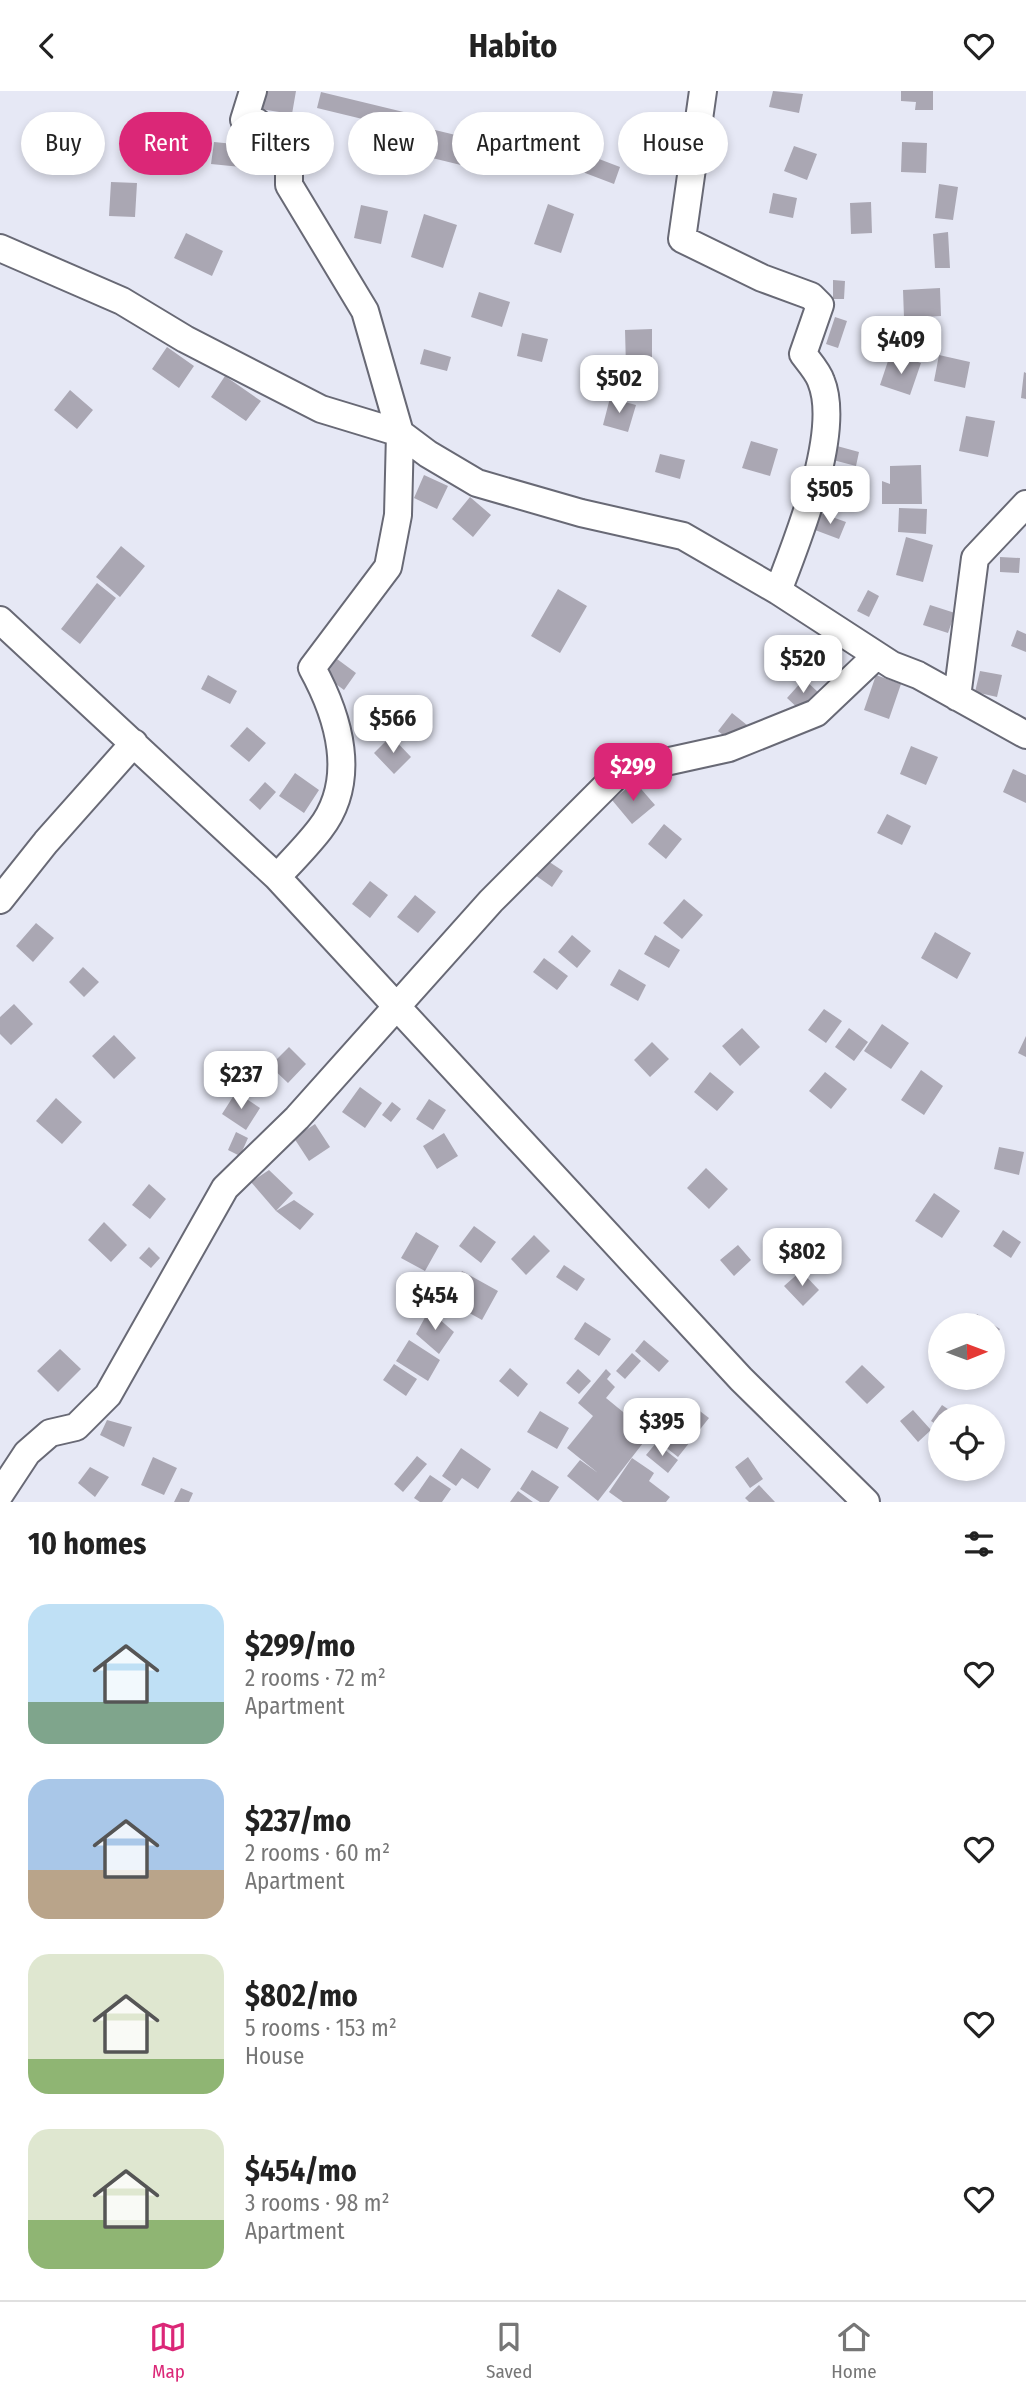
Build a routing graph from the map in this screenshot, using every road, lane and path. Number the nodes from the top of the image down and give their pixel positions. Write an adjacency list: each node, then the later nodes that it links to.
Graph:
1 (253, 91): 4 (street)
2 (703, 91): 6 (street)
3 (0, 248): 4 (street)
4 (400, 433): 6 (street); 12 (street)
5 (1026, 504): 9 (street)
6 (778, 591): 8 (street)
7 (2, 626): 11 (street)
8 (876, 656): 9 (street); 14 (street)
9 (957, 697): 10 (street)
10 (1026, 736)
11 (134, 743): 12 (street); 13 (street)
12 (277, 877): 14 (street)
13 (0, 900)
14 (397, 1009): 15 (street); 16 (street)
15 (0, 1494)
16 (864, 1501)

